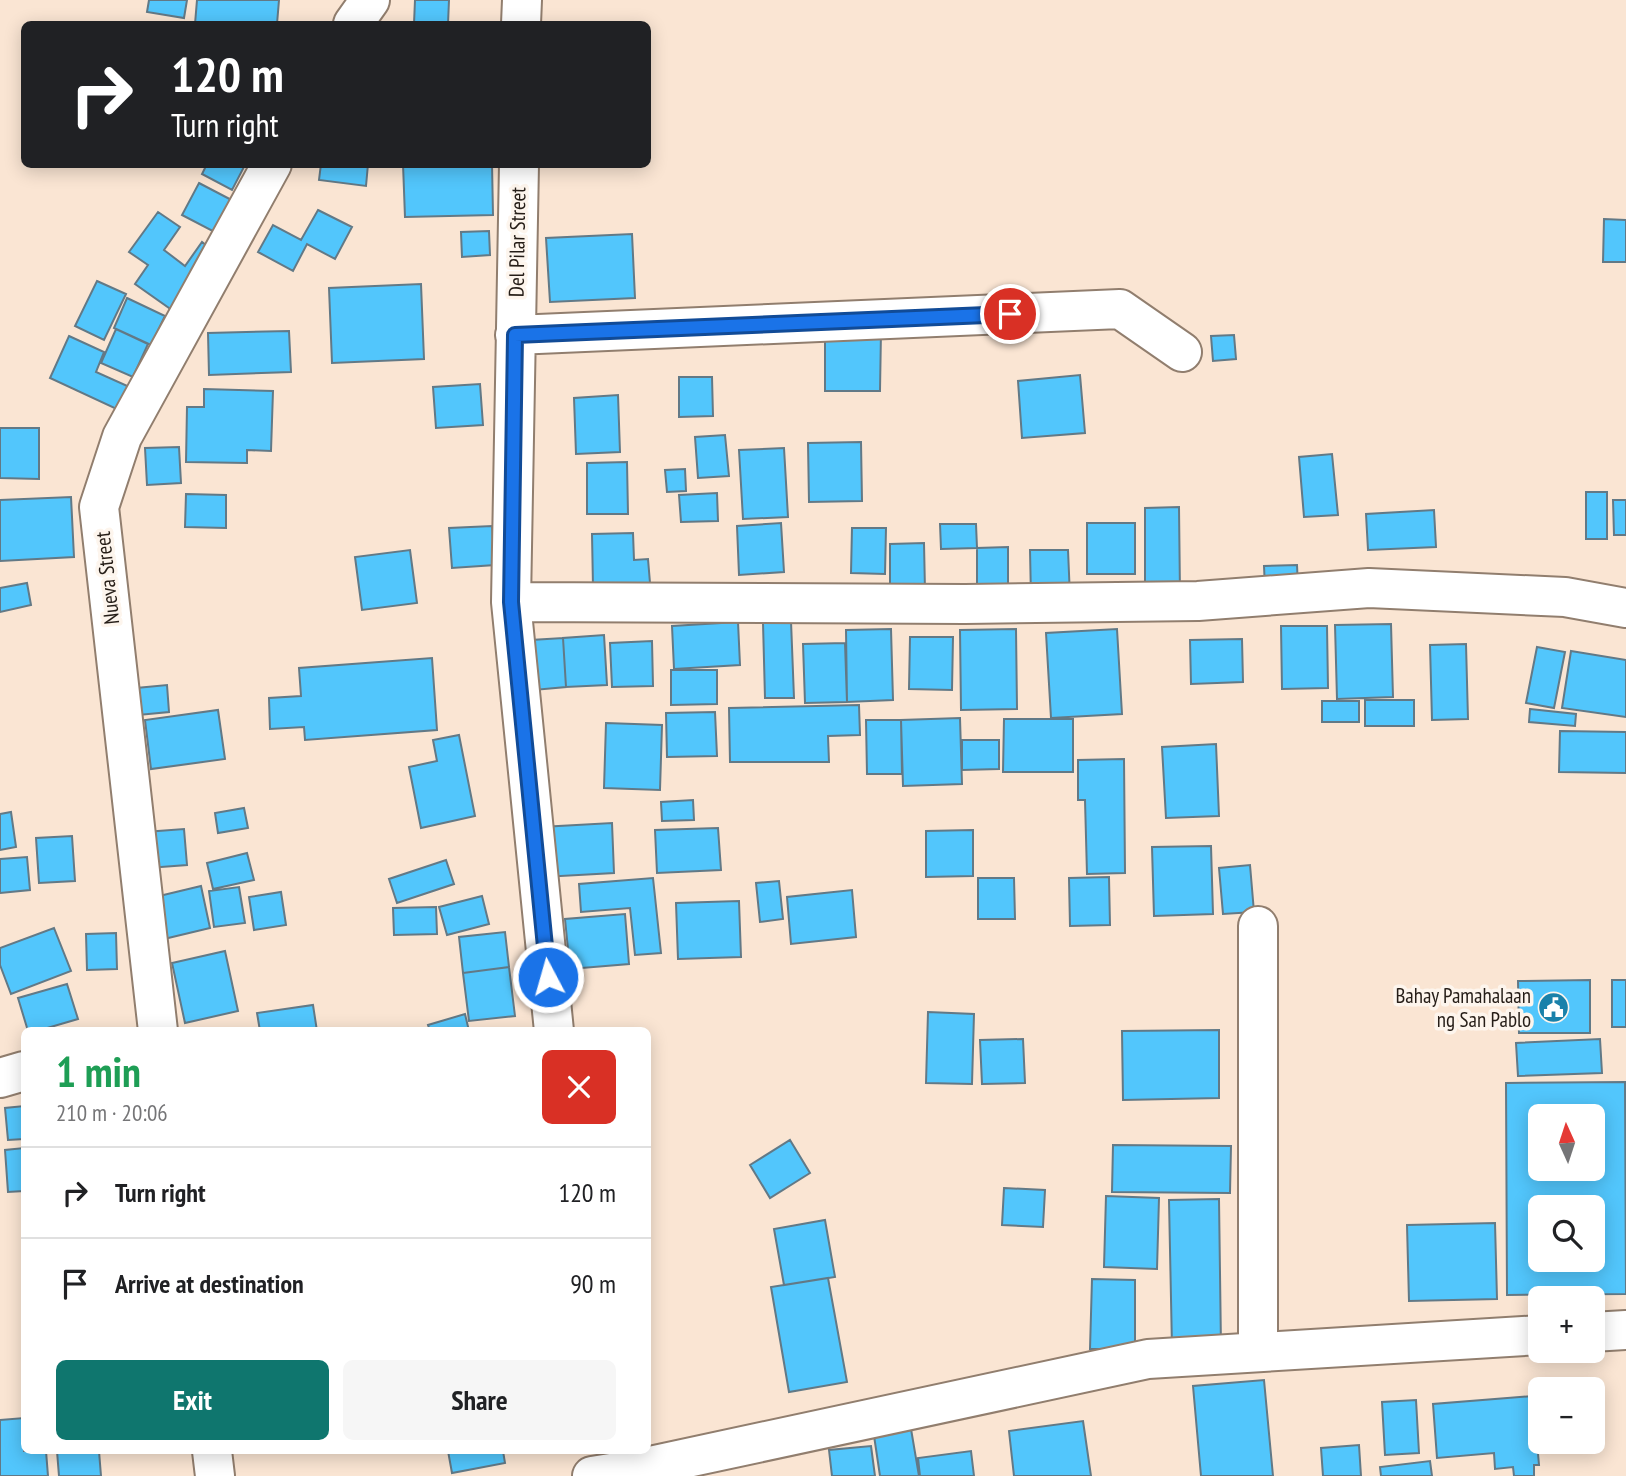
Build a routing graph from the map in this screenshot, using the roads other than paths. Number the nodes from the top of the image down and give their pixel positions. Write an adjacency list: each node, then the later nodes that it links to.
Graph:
1 (370, 0): 3 (street)
2 (522, 0): 4 (street)
3 (355, 21)
4 (521, 21)
5 (270, 168): 12 (street, Nueva Street)
6 (519, 168): 7 (street, Del Pilar Street)
7 (515, 335): 8 (street); 9 (street, Del Pilar Street)
8 (1182, 352)
9 (511, 602): 10 (street); 13 (street, Del Pilar Street)
10 (1626, 608)
11 (1258, 926): 19 (street)
12 (158, 1027)
13 (554, 1027)
14 (21, 1072): 15 (street)
15 (0, 1078)
16 (1626, 1330): 17 (street)
17 (1605, 1331)
18 (1528, 1336): 19 (street)
19 (1258, 1352): 21 (street)
20 (212, 1454): 22 (street)
21 (635, 1465): 23 (street)
22 (215, 1476)
23 (592, 1476)

